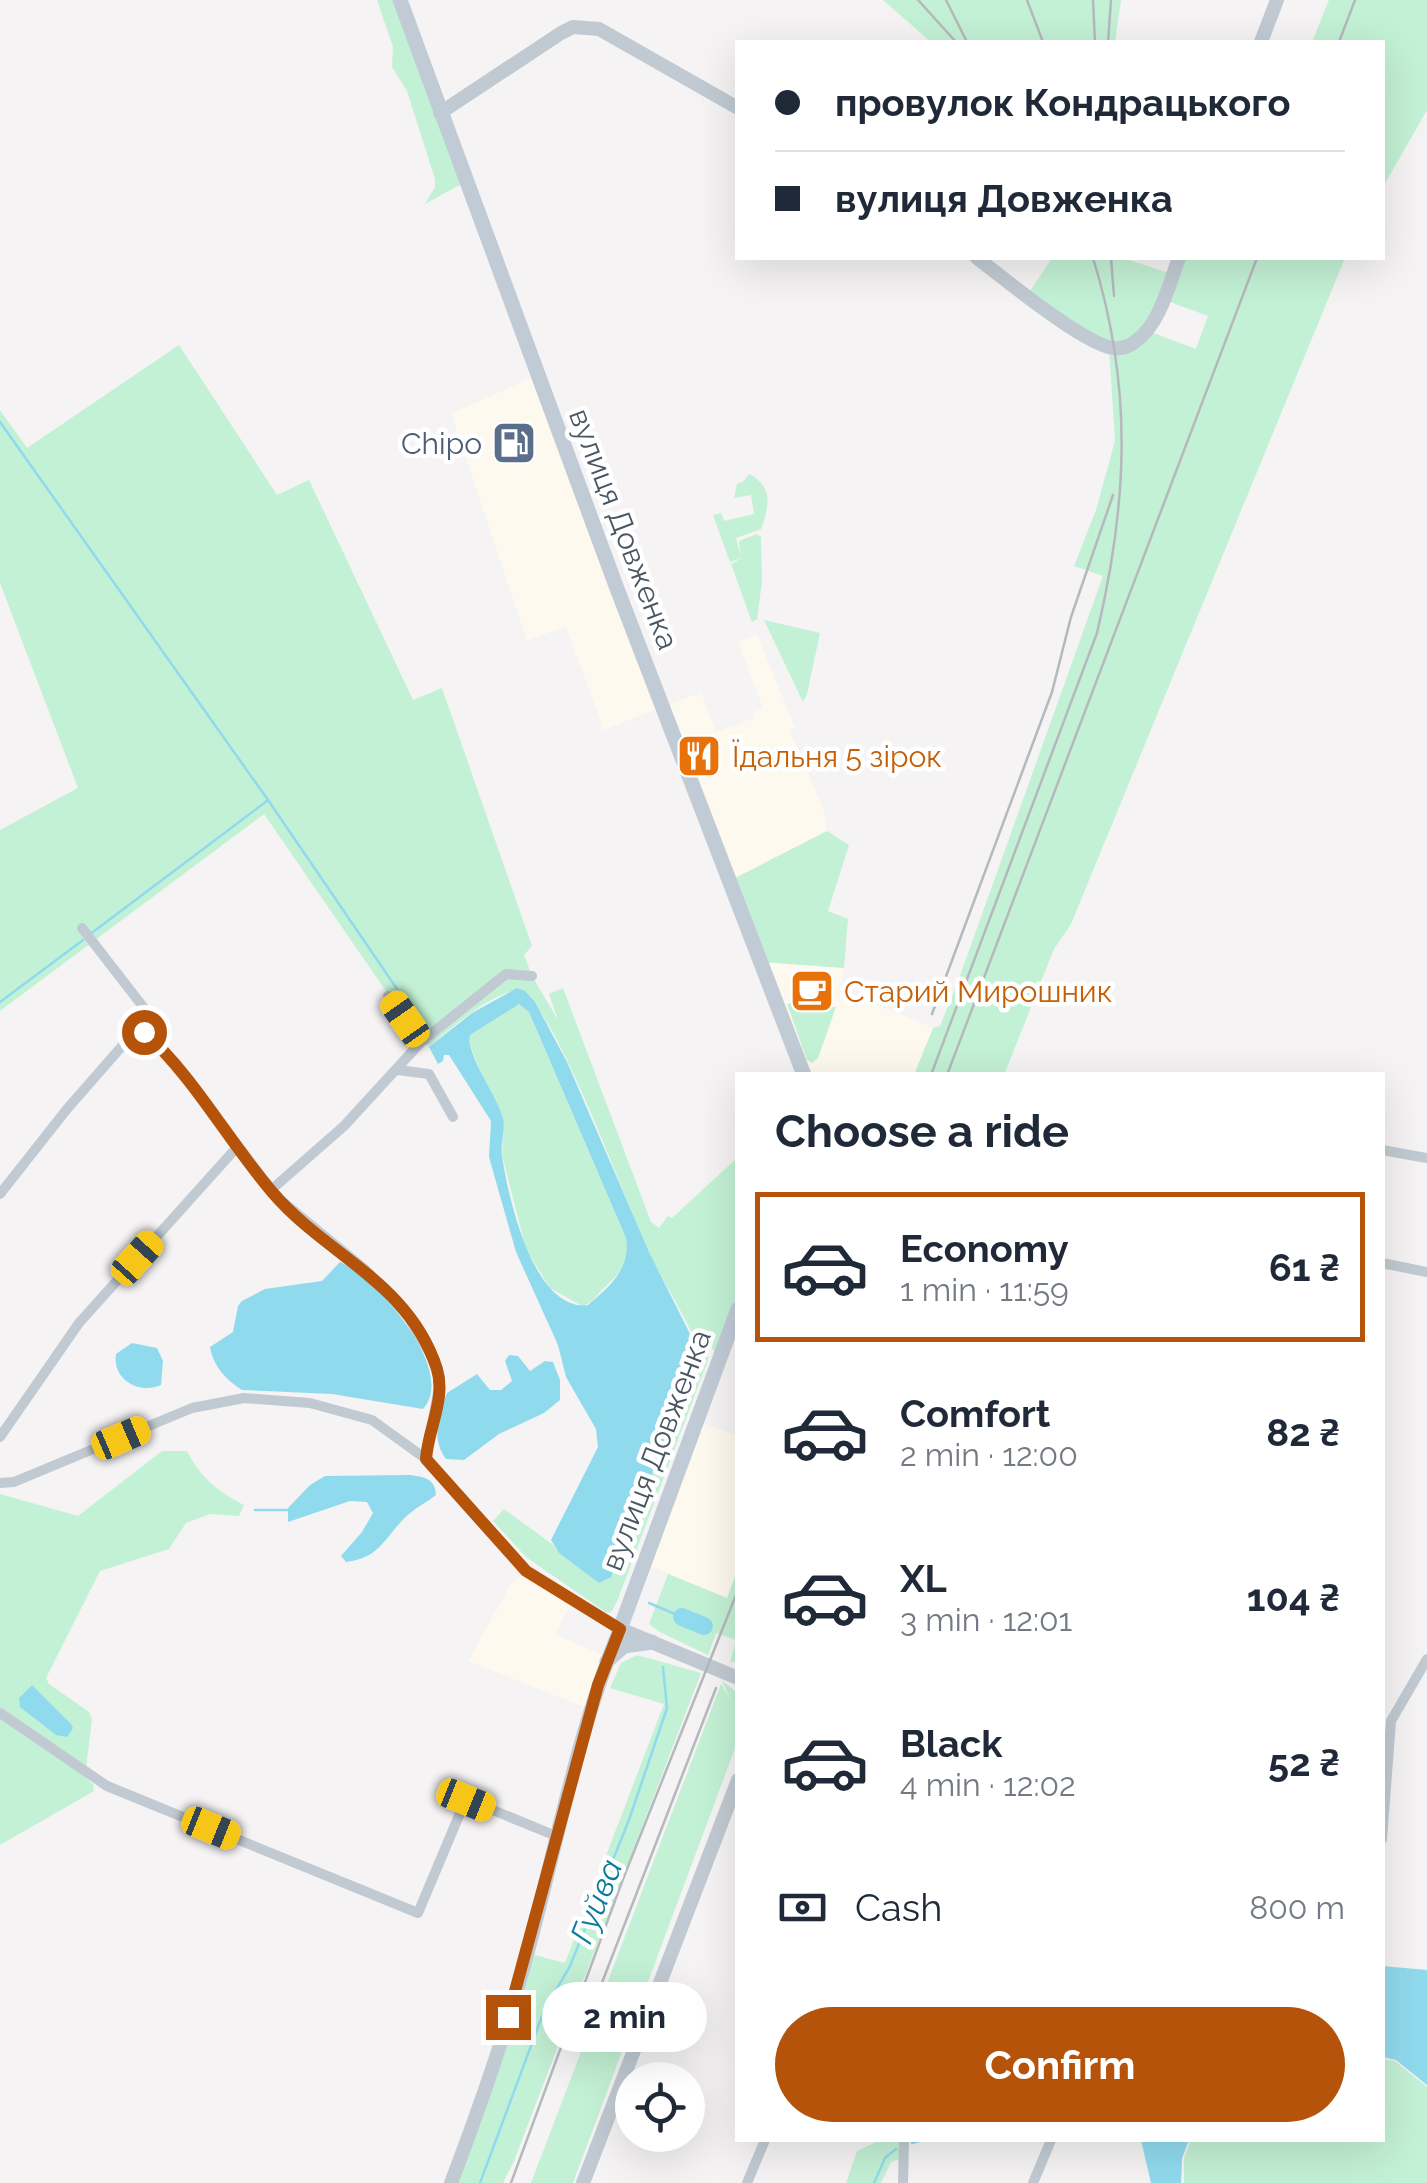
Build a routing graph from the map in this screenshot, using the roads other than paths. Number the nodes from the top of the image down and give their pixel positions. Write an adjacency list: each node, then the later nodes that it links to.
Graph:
1 (400, 0): 5 (main road, вулиця Довженка)
2 (1276, 0): 3 (street)
3 (1262, 40)
4 (735, 106): 5 (street)
5 (440, 113): 14 (main road, вулиця Довженка)
6 (980, 260): 7 (street)
7 (1178, 260)
8 (87, 934): 11 (street)
9 (532, 976): 12 (street)
10 (388, 996): 12 (street)
11 (146, 1033): 16 (street); 20 (street)
12 (421, 1042): 13 (street)
13 (398, 1070): 15 (street); 19 (street)
14 (803, 1072)
15 (453, 1116)
16 (238, 1146): 19 (street); 24 (street)
17 (1385, 1151): 18 (street)
18 (1427, 1158)
19 (271, 1190): 25 (street)
20 (0, 1194)
21 (1385, 1264): 22 (street)
22 (1427, 1272)
23 (735, 1318): 27 (main road, вулиця Довженка)
24 (0, 1437)
25 (426, 1459): 26 (street); 28 (street)
26 (0, 1483)
27 (626, 1608): 28 (main road, вулиця Довженка); 29 (main road)
28 (620, 1629): 29 (street); 31 (street, вулиця Довженка)
29 (652, 1642): 31 (main road); 32 (street)
30 (1427, 1659): 35 (street)
31 (607, 1661): 36 (street, вулиця Довженка)
32 (735, 1676)
33 (0, 1713): 36 (street)
34 (735, 1788): 41 (street)
35 (1385, 1799)
36 (556, 1836): 40 (street, вулиця Довженка)
37 (764, 2142): 42 (street)
38 (904, 2142): 43 (street)
39 (1050, 2142): 44 (street)
40 (451, 2183)
41 (583, 2183)
42 (747, 2183)
43 (902, 2183)
44 (1032, 2183)

